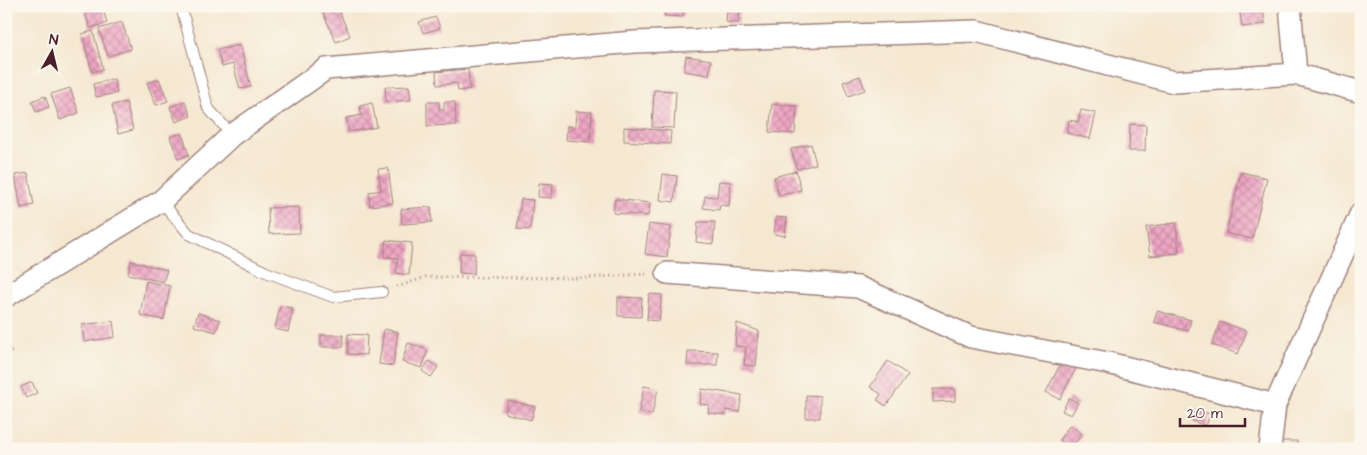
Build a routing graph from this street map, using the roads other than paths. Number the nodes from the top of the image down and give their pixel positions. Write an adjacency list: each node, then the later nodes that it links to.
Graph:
1 (180, 6): 5 (lane)
2 (1290, 6): 3 (street)
3 (1296, 74): 4 (street); 5 (street)
4 (1361, 92)
5 (232, 134): 6 (street)
6 (161, 201): 9 (lane); 10 (street)
7 (1361, 213): 11 (street)
8 (667, 273): 11 (street)
9 (382, 292)
10 (6, 296)
11 (1275, 405): 12 (street)
12 (1270, 449)

